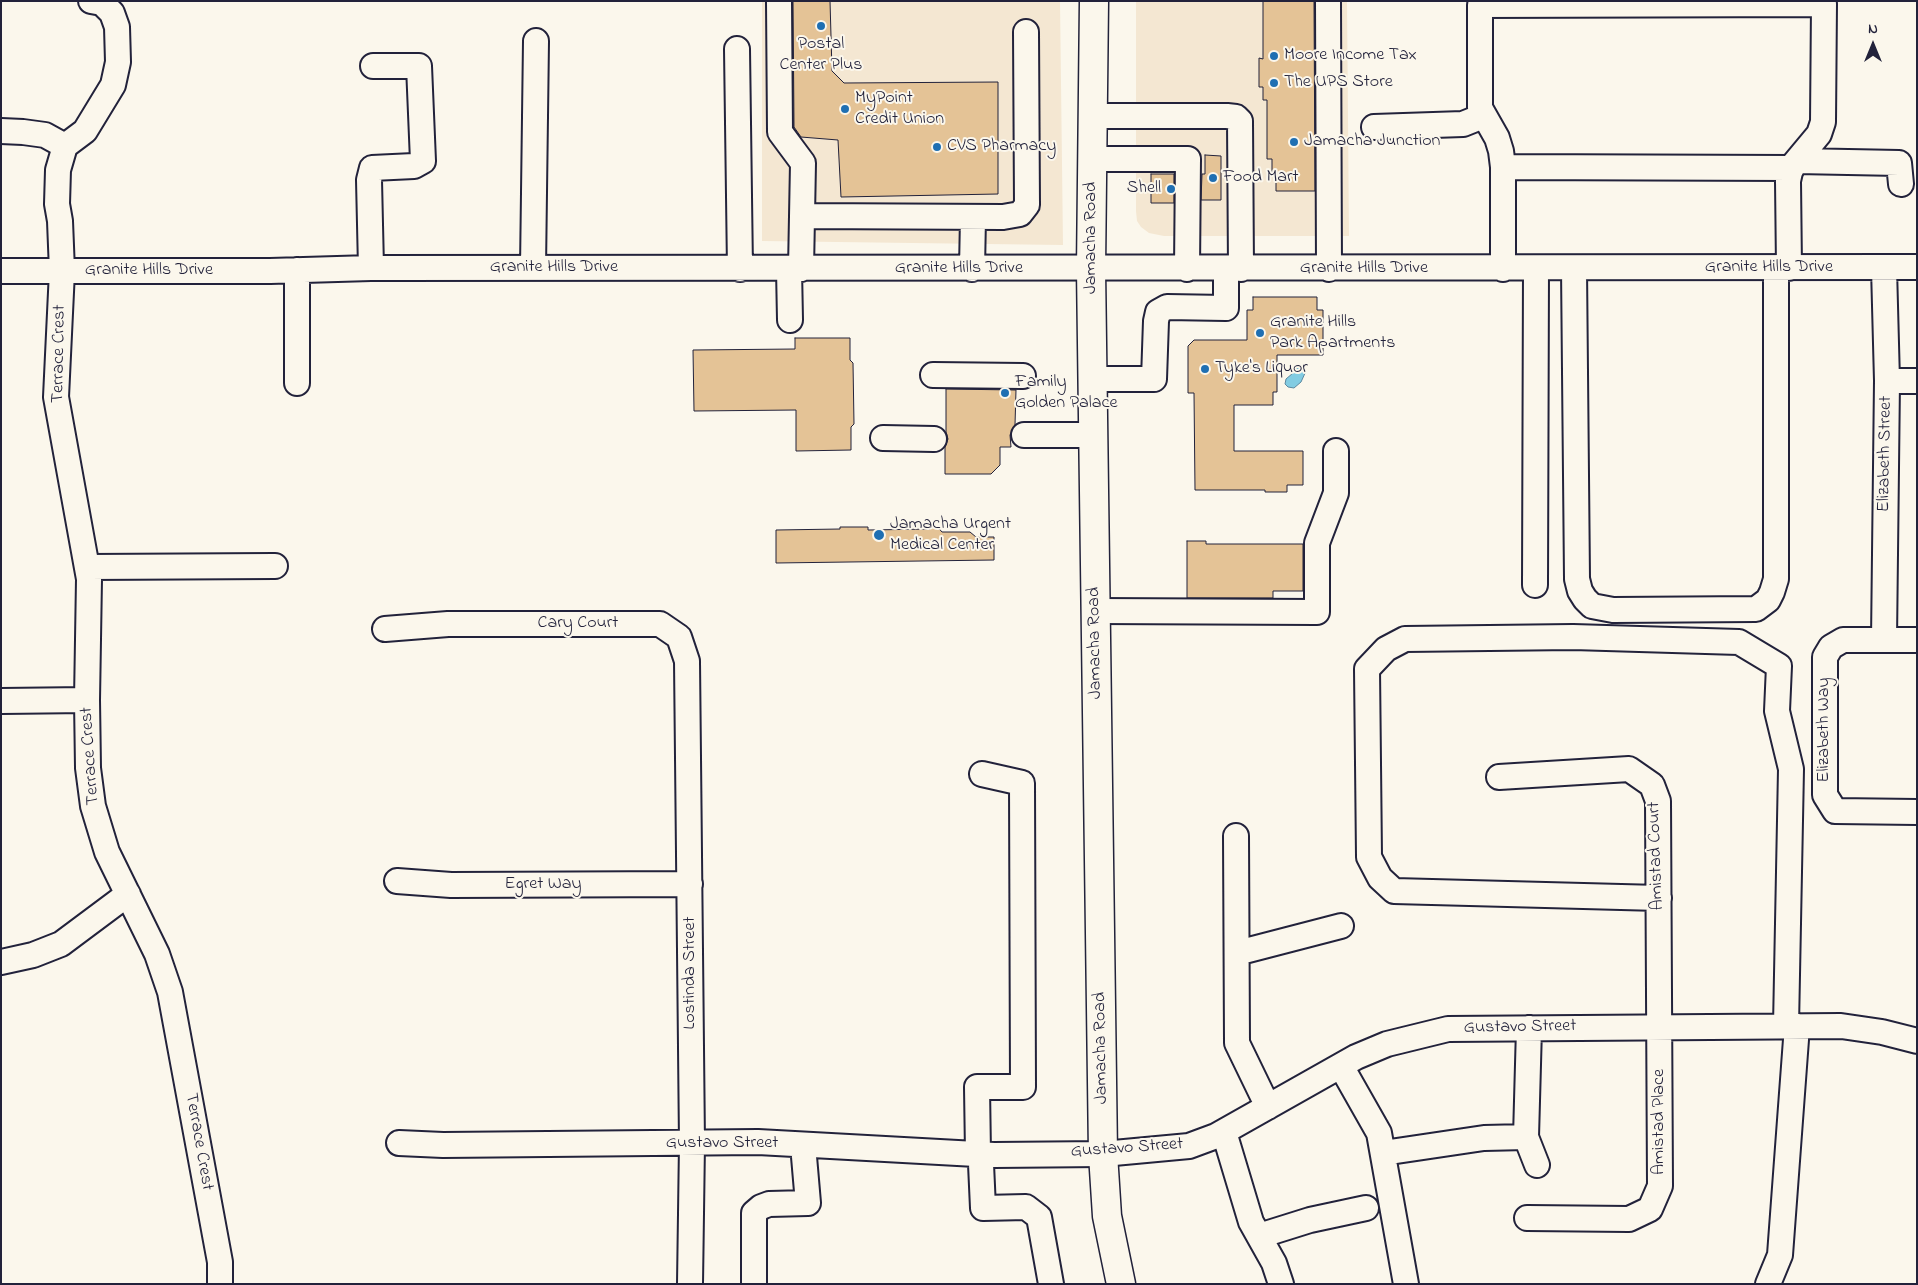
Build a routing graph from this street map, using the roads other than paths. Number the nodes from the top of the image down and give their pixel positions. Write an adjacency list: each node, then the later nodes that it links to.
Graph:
1 (91, 1): 17 (street)
2 (1094, 1): 13 (main road, Jamacha Road)
3 (1328, 1): 36 (street)
4 (779, 2): 22 (street)
5 (1474, 3): 6 (street); 14 (street)
6 (1559, 3): 7 (street)
7 (1697, 3): 8 (street)
8 (1825, 3): 19 (street)
9 (1026, 32): 23 (street)
10 (536, 40): 26 (street)
11 (737, 49): 30 (street)
12 (373, 66): 25 (street)
13 (1093, 116): 18 (main road, Jamacha Road); 35 (street)
14 (1483, 116): 15 (street); 20 (street)
15 (1374, 127)
16 (1, 132): 17 (street)
17 (65, 146): 41 (street, Terrace Crest)
18 (1092, 159): 33 (main road, Jamacha Road); 34 (street)
19 (1794, 164): 20 (street); 21 (street); 28 (street)
20 (1503, 167): 37 (street)
21 (1901, 184)
22 (802, 216): 23 (street); 31 (street)
23 (973, 217): 32 (street)
24 (1917, 267): 29 (street, Granite Hills Drive)
25 (370, 268): 26 (street, Granite Hills Drive); 39 (street, Granite Hills Drive)
26 (533, 268): 30 (street, Granite Hills Drive)
27 (1574, 268): 28 (street, Granite Hills Drive); 28 (street); 38 (street, Granite Hills Drive)
28 (1783, 268): 29 (street, Granite Hills Drive)
29 (1884, 268): 46 (street, Elizabeth Street)
30 (740, 269): 31 (street, Granite Hills Drive)
31 (795, 269): 32 (street, Granite Hills Drive); 42 (street)
32 (972, 269): 33 (street, Granite Hills Drive)
33 (1091, 269): 34 (street, Granite Hills Drive); 45 (main road, Jamacha Road)
34 (1187, 269): 35 (street, Granite Hills Drive)
35 (1234, 269): 36 (street, Granite Hills Drive); 45 (street)
36 (1329, 269): 37 (street, Granite Hills Drive)
37 (1503, 269): 38 (street, Granite Hills Drive)
38 (1536, 269): 56 (street)
39 (296, 270): 41 (street, Granite Hills Drive); 48 (street)
40 (1, 271): 41 (street, Granite Hills Drive)
41 (62, 271): 55 (street, Terrace Crest)
42 (790, 320)
43 (933, 375): 44 (street)
44 (1024, 376)
45 (1093, 379): 50 (main road, Jamacha Road)
46 (1888, 381): 47 (street); 59 (street, Elizabeth Street)
47 (1917, 381)
48 (297, 383)
49 (1024, 435): 50 (street)
50 (1093, 435): 57 (main road, Jamacha Road)
51 (883, 438): 52 (street)
52 (934, 439)
53 (1336, 451): 57 (street)
54 (275, 566): 55 (street)
55 (88, 567): 63 (street, Terrace Crest)
56 (1535, 586)
57 (1096, 611): 88 (main road, Jamacha Road)
58 (385, 629): 61 (street, Cary Court)
59 (1884, 640): 60 (street); 66 (street, Elizabeth Way)
60 (1917, 640)
61 (687, 661): 69 (street, Lostinda Street)
62 (1, 700): 63 (street)
63 (87, 700): 70 (street, Terrace Crest)
64 (982, 774): 87 (street)
65 (1499, 777): 71 (street, Amistad Court)
66 (1917, 812)
67 (1236, 836): 73 (street)
68 (397, 882): 69 (street, Egret Way)
69 (690, 884): 84 (street, Lostinda Street)
70 (128, 894): 74 (street); 93 (street, Terrace Crest)
71 (1659, 898): 75 (street); 76 (street, Amistad Court)
72 (1341, 926): 73 (street)
73 (1236, 953): 80 (street)
74 (1, 962)
75 (1792, 1026): 76 (street, Gustavo Street); 78 (street, Gustavo Street); 100 (street)
76 (1660, 1027): 77 (street, Gustavo Street); 91 (street, Amistad Place)
77 (1529, 1028): 79 (street, Gustavo Street); 82 (street)
78 (1917, 1041)
79 (1341, 1066): 80 (street, Gustavo Street); 86 (street)
80 (1268, 1107): 81 (street, Gustavo Street)
81 (1224, 1132): 88 (street, Gustavo Street); 92 (street)
82 (1526, 1137): 86 (street); 89 (street)
83 (399, 1143): 84 (street, Gustavo Street)
84 (692, 1143): 85 (street, Gustavo Street); 94 (street, Lostinda Street)
85 (802, 1145): 87 (street, Gustavo Street); 95 (street)
86 (1383, 1153): 99 (street)
87 (978, 1154): 88 (street, Gustavo Street); 96 (street)
88 (1103, 1154): 97 (main road, Jamacha Road)
89 (1537, 1164)
90 (1366, 1208): 92 (street)
91 (1527, 1218)
92 (1259, 1236): 98 (street)
93 (220, 1284)
94 (690, 1284)
95 (754, 1284)
96 (1051, 1284)
97 (1121, 1284)
98 (1281, 1284)
99 (1406, 1284)
100 (1768, 1284)

